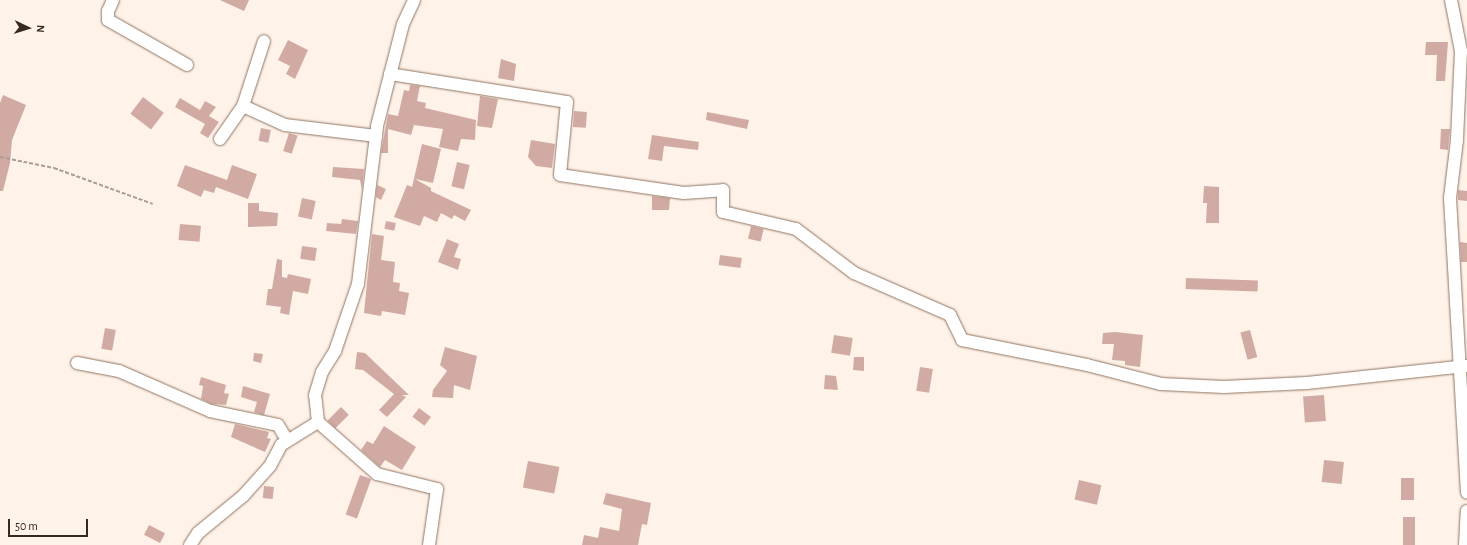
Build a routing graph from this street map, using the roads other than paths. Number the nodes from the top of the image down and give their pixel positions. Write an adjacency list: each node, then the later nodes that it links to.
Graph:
1 (113, 0): 5 (street)
2 (414, 0): 6 (street)
3 (1451, 0): 11 (street)
4 (264, 41): 7 (street)
5 (187, 65)
6 (390, 74): 8 (street); 11 (street)
7 (243, 106): 8 (street); 9 (street)
8 (376, 136): 12 (street)
9 (220, 139)
10 (77, 363): 13 (street)
11 (1464, 367): 14 (street)
12 (318, 422): 13 (street); 17 (street)
13 (287, 440): 16 (street)
14 (1467, 493)
15 (1467, 511): 18 (street)
16 (190, 545)
17 (429, 545)
18 (1465, 545)

